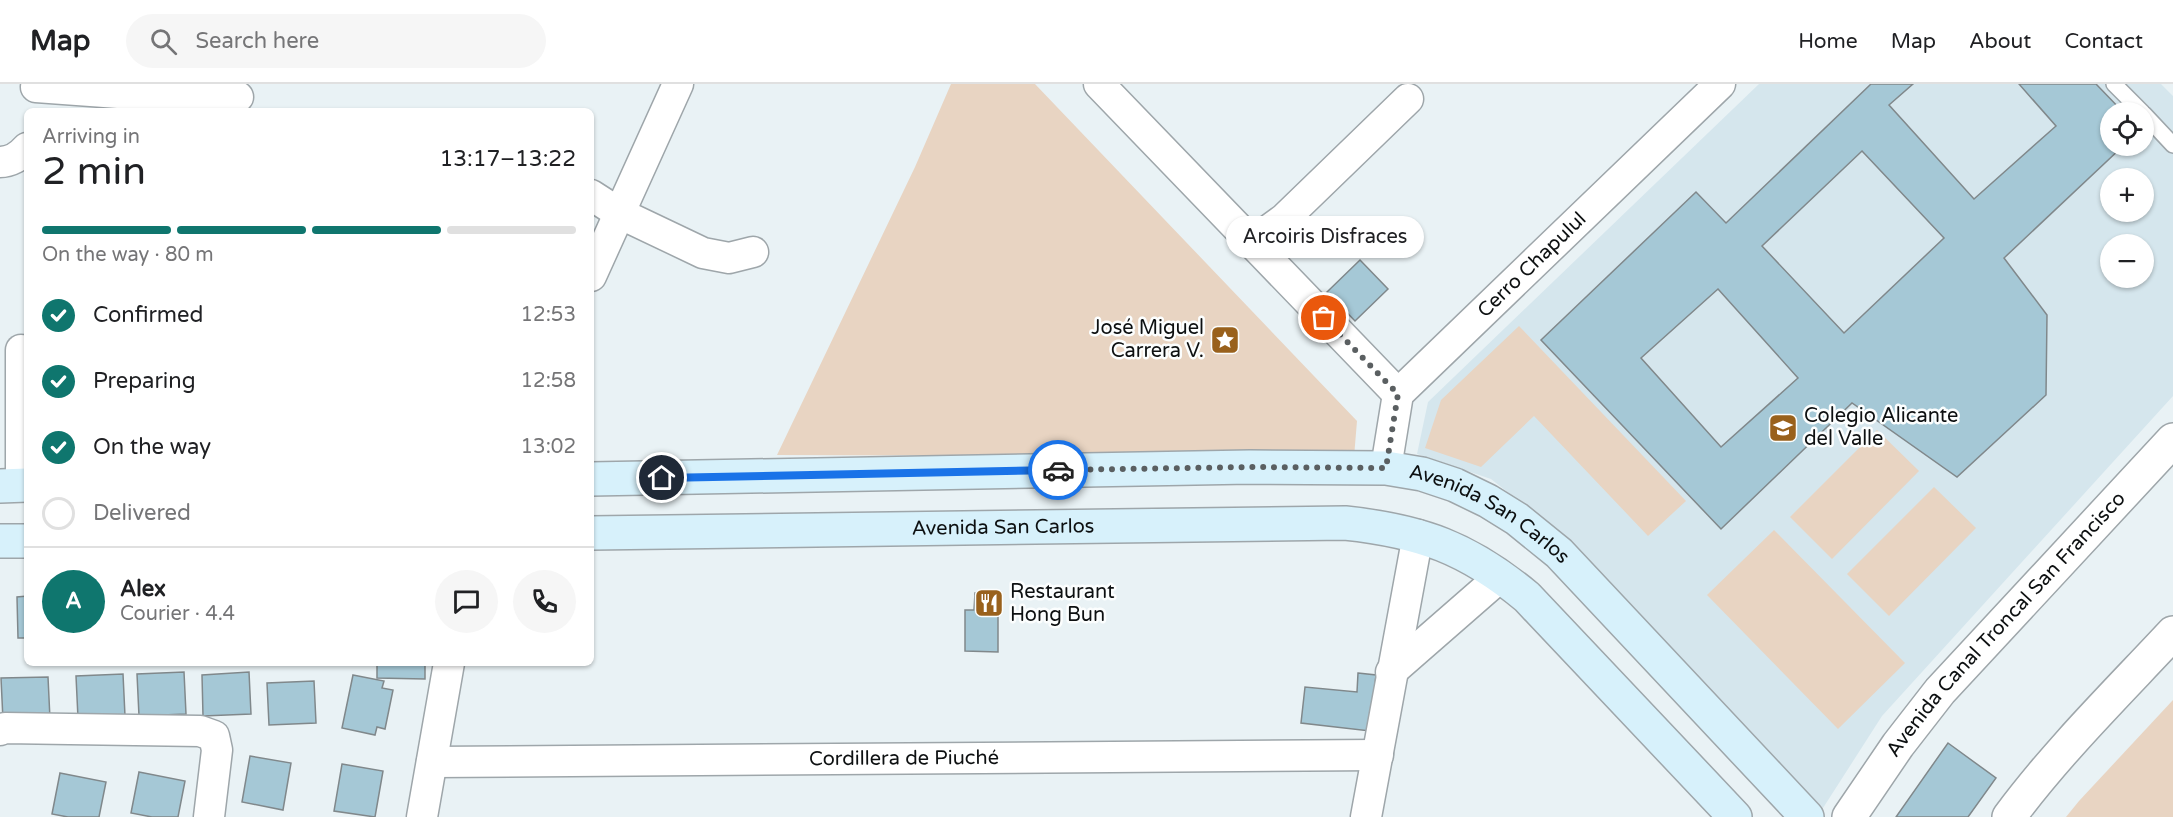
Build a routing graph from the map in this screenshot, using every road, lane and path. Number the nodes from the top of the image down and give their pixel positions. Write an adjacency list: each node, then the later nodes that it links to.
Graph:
1 (678, 84): 14 (street)
2 (1099, 84): 15 (street)
3 (1720, 84): 19 (street, Cerro Chapulul)
4 (2114, 84): 8 (lane)
5 (35, 94): 6 (street)
6 (238, 97)
7 (1408, 99): 15 (street)
8 (2132, 102)
9 (2154, 125): 10 (lane)
10 (2173, 145)
11 (24, 152): 12 (street)
12 (0, 162)
13 (594, 197): 14 (street)
14 (619, 213): 16 (street); 17 (street)
15 (1251, 243): 19 (street)
16 (753, 252)
17 (594, 269)
18 (21, 350): 23 (street)
19 (1398, 394): 21 (street)
20 (2173, 440): 40 (street, Avenida Canal Troncal San Francisco)
21 (1386, 468): 22 (main road, Avenida San Carlos); 39 (main road, Avenida San Carlos)
22 (594, 479)
23 (16, 485)
24 (594, 533): 25 (main road, Avenida San Carlos)
25 (1418, 535): 28 (main road, Avenida San Carlos); 31 (street)
26 (0, 541): 27 (main road)
27 (24, 541)
28 (1501, 576): 31 (street); 38 (main road, Avenida San Carlos)
29 (2173, 633): 41 (street)
30 (448, 666): 34 (street)
31 (1391, 672): 33 (street)
32 (0, 730): 35 (street)
33 (1378, 755): 34 (street, Cordillera de Piuché); 37 (street)
34 (432, 762): 36 (street)
35 (209, 817)
36 (422, 817)
37 (1366, 817)
38 (1735, 817)
39 (1807, 817)
40 (1849, 817)
41 (2009, 817)

